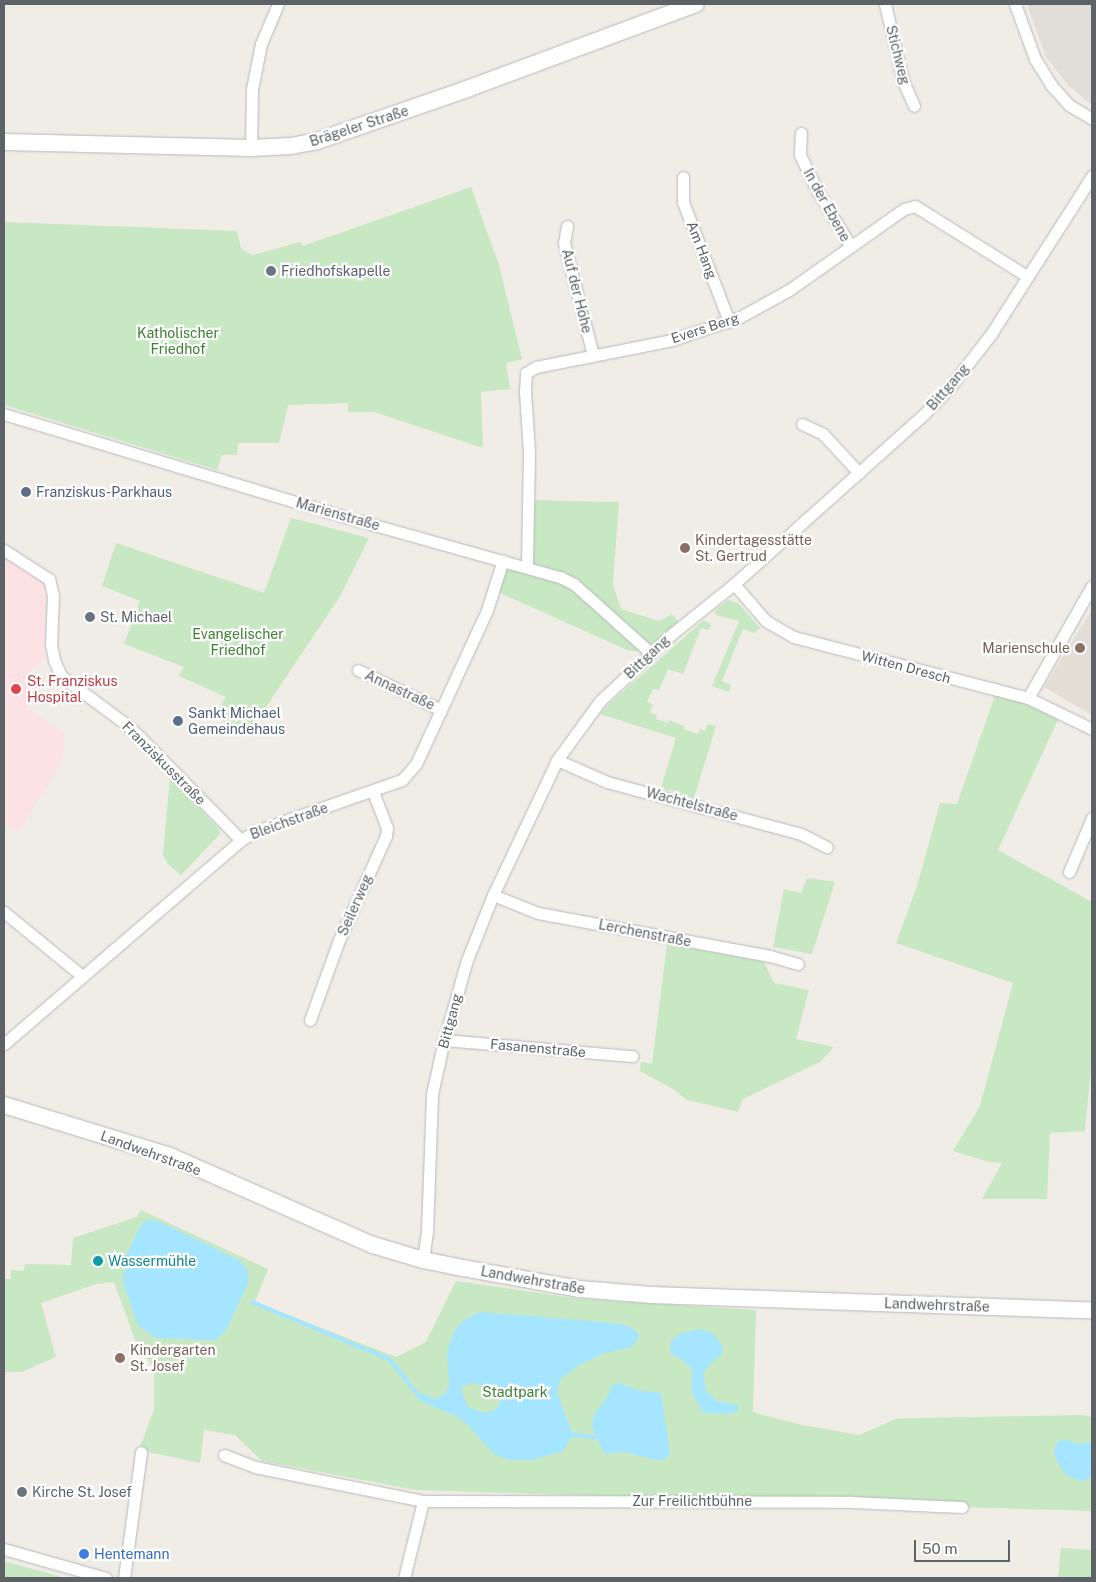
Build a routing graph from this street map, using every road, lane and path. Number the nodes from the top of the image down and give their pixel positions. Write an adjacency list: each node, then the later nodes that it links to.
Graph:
1 (278, 4): 9 (street)
2 (696, 4): 9 (street, Brägeler Straße)
3 (885, 4): 5 (street, Stichweg)
4 (1014, 4): 6 (street)
5 (914, 106)
6 (1092, 119)
7 (801, 133): 13 (street, In der Ebene)
8 (4, 142): 9 (street, Brägeler Straße)
9 (250, 148)
10 (1092, 176): 14 (street, Bittgang)
11 (683, 177): 15 (street, Am Hang)
12 (567, 226): 16 (street, Auf der Höhe)
13 (851, 247): 14 (street, Evers Berg); 15 (street, Evers Berg)
14 (1028, 277): 19 (street, Bittgang)
15 (729, 321): 16 (street, Evers Berg)
16 (593, 355): 22 (street, Evers Berg)
17 (4, 414): 21 (street, Marienstraße)
18 (802, 424): 19 (street)
19 (859, 473): 23 (street, Bittgang)
20 (4, 550): 33 (street, Franziskusstraße)
21 (503, 560): 22 (street, Marienstraße); 28 (street, Bleichstraße)
22 (527, 566): 25 (street, Marienstraße)
23 (734, 584): 25 (street, Bittgang); 27 (street, Witten Dresch)
24 (1092, 586): 27 (street)
25 (651, 653): 30 (street, Bittgang)
26 (358, 670): 28 (street, Annastraße)
27 (1028, 698): 29 (street, Witten Dresch)
28 (441, 710): 31 (street, Bleichstraße)
29 (1092, 729)
30 (557, 760): 34 (street, Wachtelstraße); 36 (street, Bittgang)
31 (373, 791): 33 (street, Bleichstraße); 40 (street, Seilerweg)
32 (1092, 818): 35 (street)
33 (240, 840): 39 (street, Bleichstraße)
34 (827, 847)
35 (1069, 872)
36 (493, 895): 38 (street, Lerchenstraße); 41 (street, Bittgang)
37 (4, 912): 39 (street)
38 (798, 964)
39 (82, 976): 42 (street, Bleichstraße)
40 (310, 1020)
41 (444, 1040): 43 (street, Fasanenstraße); 45 (street, Bittgang)
42 (4, 1044)
43 (632, 1056)
44 (4, 1105): 45 (street, Landwehrstraße)
45 (423, 1260): 46 (street, Landwehrstraße)
46 (1092, 1310)
47 (140, 1452): 53 (street)
48 (224, 1455): 49 (street, Zur Freilichtbühne)
49 (423, 1500): 50 (street, Zur Freilichtbühne); 54 (street)
50 (962, 1507)
51 (4, 1549): 52 (street)
52 (106, 1578)
53 (124, 1578)
54 (404, 1578)

